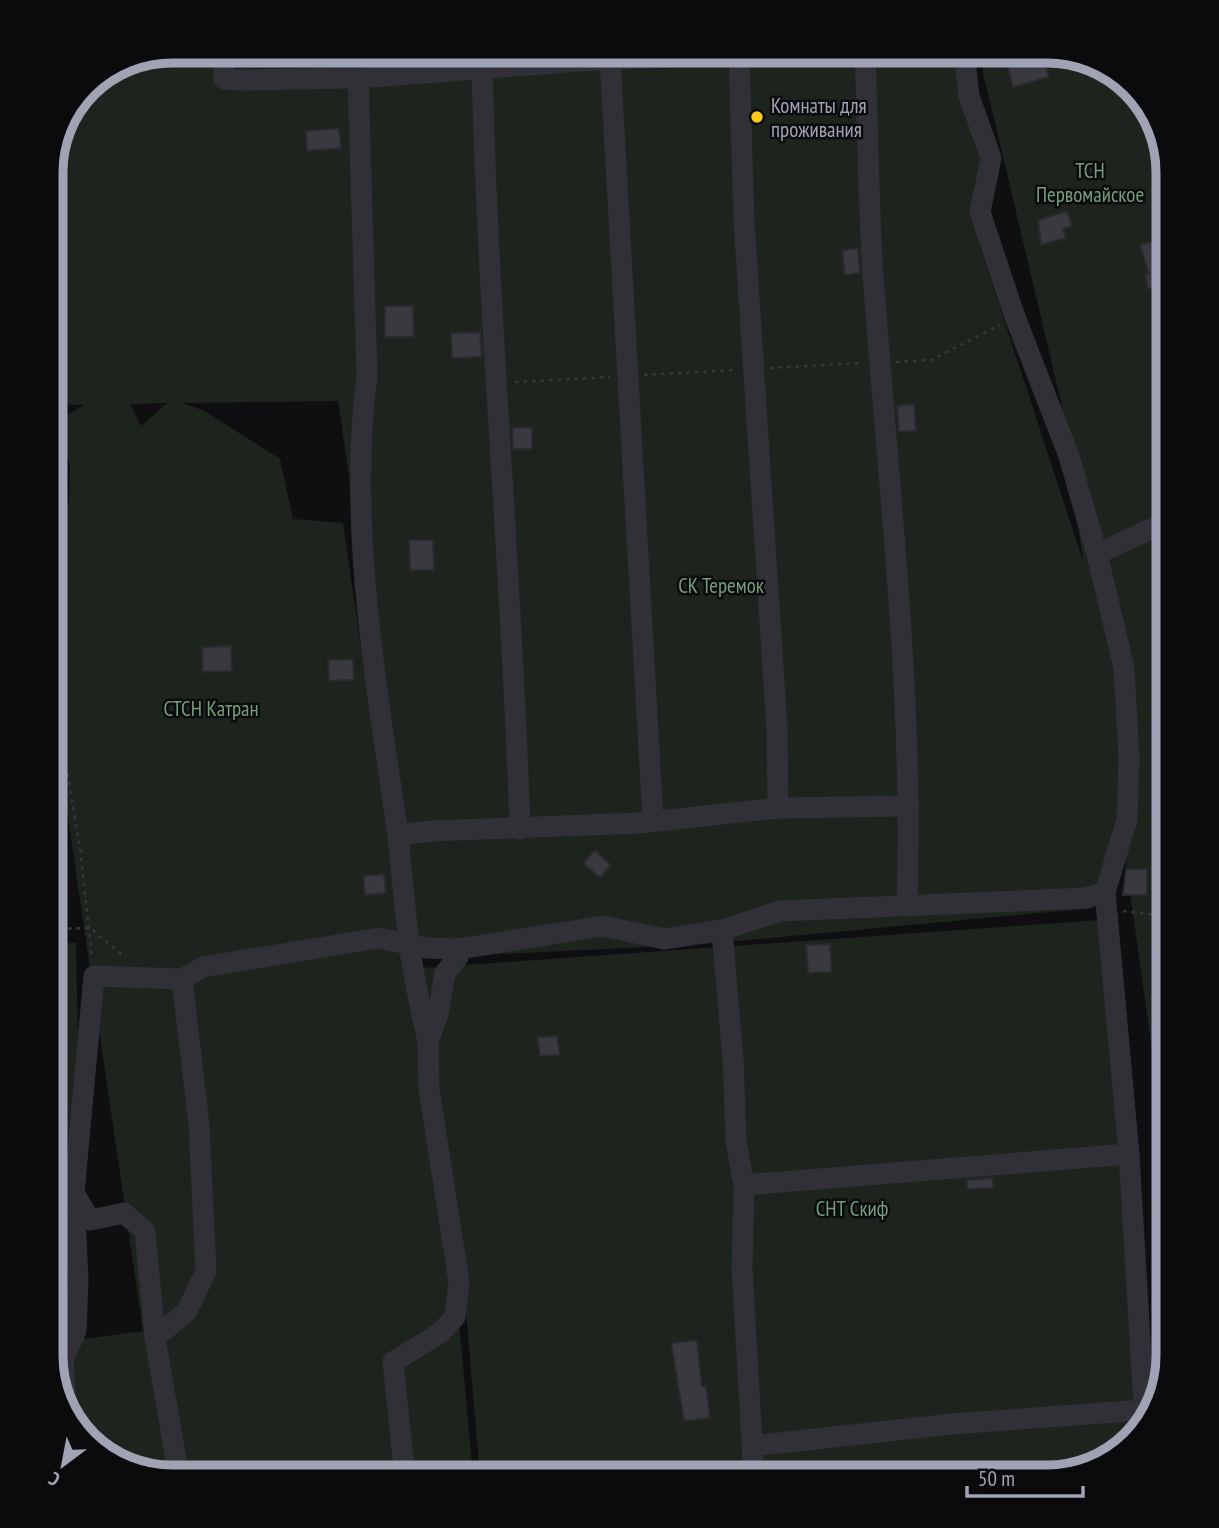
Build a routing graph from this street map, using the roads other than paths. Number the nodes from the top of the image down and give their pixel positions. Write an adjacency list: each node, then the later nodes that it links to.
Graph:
1 (223, 63): 8 (lane)
2 (546, 63): 7 (lane)
3 (610, 63): 13 (lane)
4 (739, 63): 12 (lane)
5 (865, 63): 11 (lane)
6 (965, 63): 10 (lane)
7 (482, 67): 8 (lane); 14 (lane)
8 (358, 78): 15 (lane)
9 (1156, 527): 10 (lane)
10 (1097, 554): 16 (lane)
11 (909, 806): 12 (lane); 17 (lane)
12 (778, 808): 13 (lane)
13 (653, 821): 14 (lane)
14 (520, 829): 15 (lane)
15 (398, 835): 19 (lane)
16 (1106, 900): 17 (lane); 23 (lane)
17 (907, 905): 18 (lane)
18 (722, 930): 20 (lane); 24 (lane)
19 (409, 945): 20 (lane); 21 (lane); 22 (lane)
20 (458, 949): 22 (lane)
21 (182, 979): 25 (lane); 26 (lane)
22 (428, 1042): 32 (lane)
23 (1129, 1154): 24 (lane); 28 (lane)
24 (744, 1185): 30 (lane)
25 (74, 1193): 26 (lane); 27 (lane)
26 (155, 1338): 31 (lane)
27 (63, 1359)
28 (1144, 1404)
29 (1136, 1417): 30 (lane)
30 (752, 1446): 33 (lane)
31 (177, 1465)
32 (404, 1465)
33 (753, 1465)

